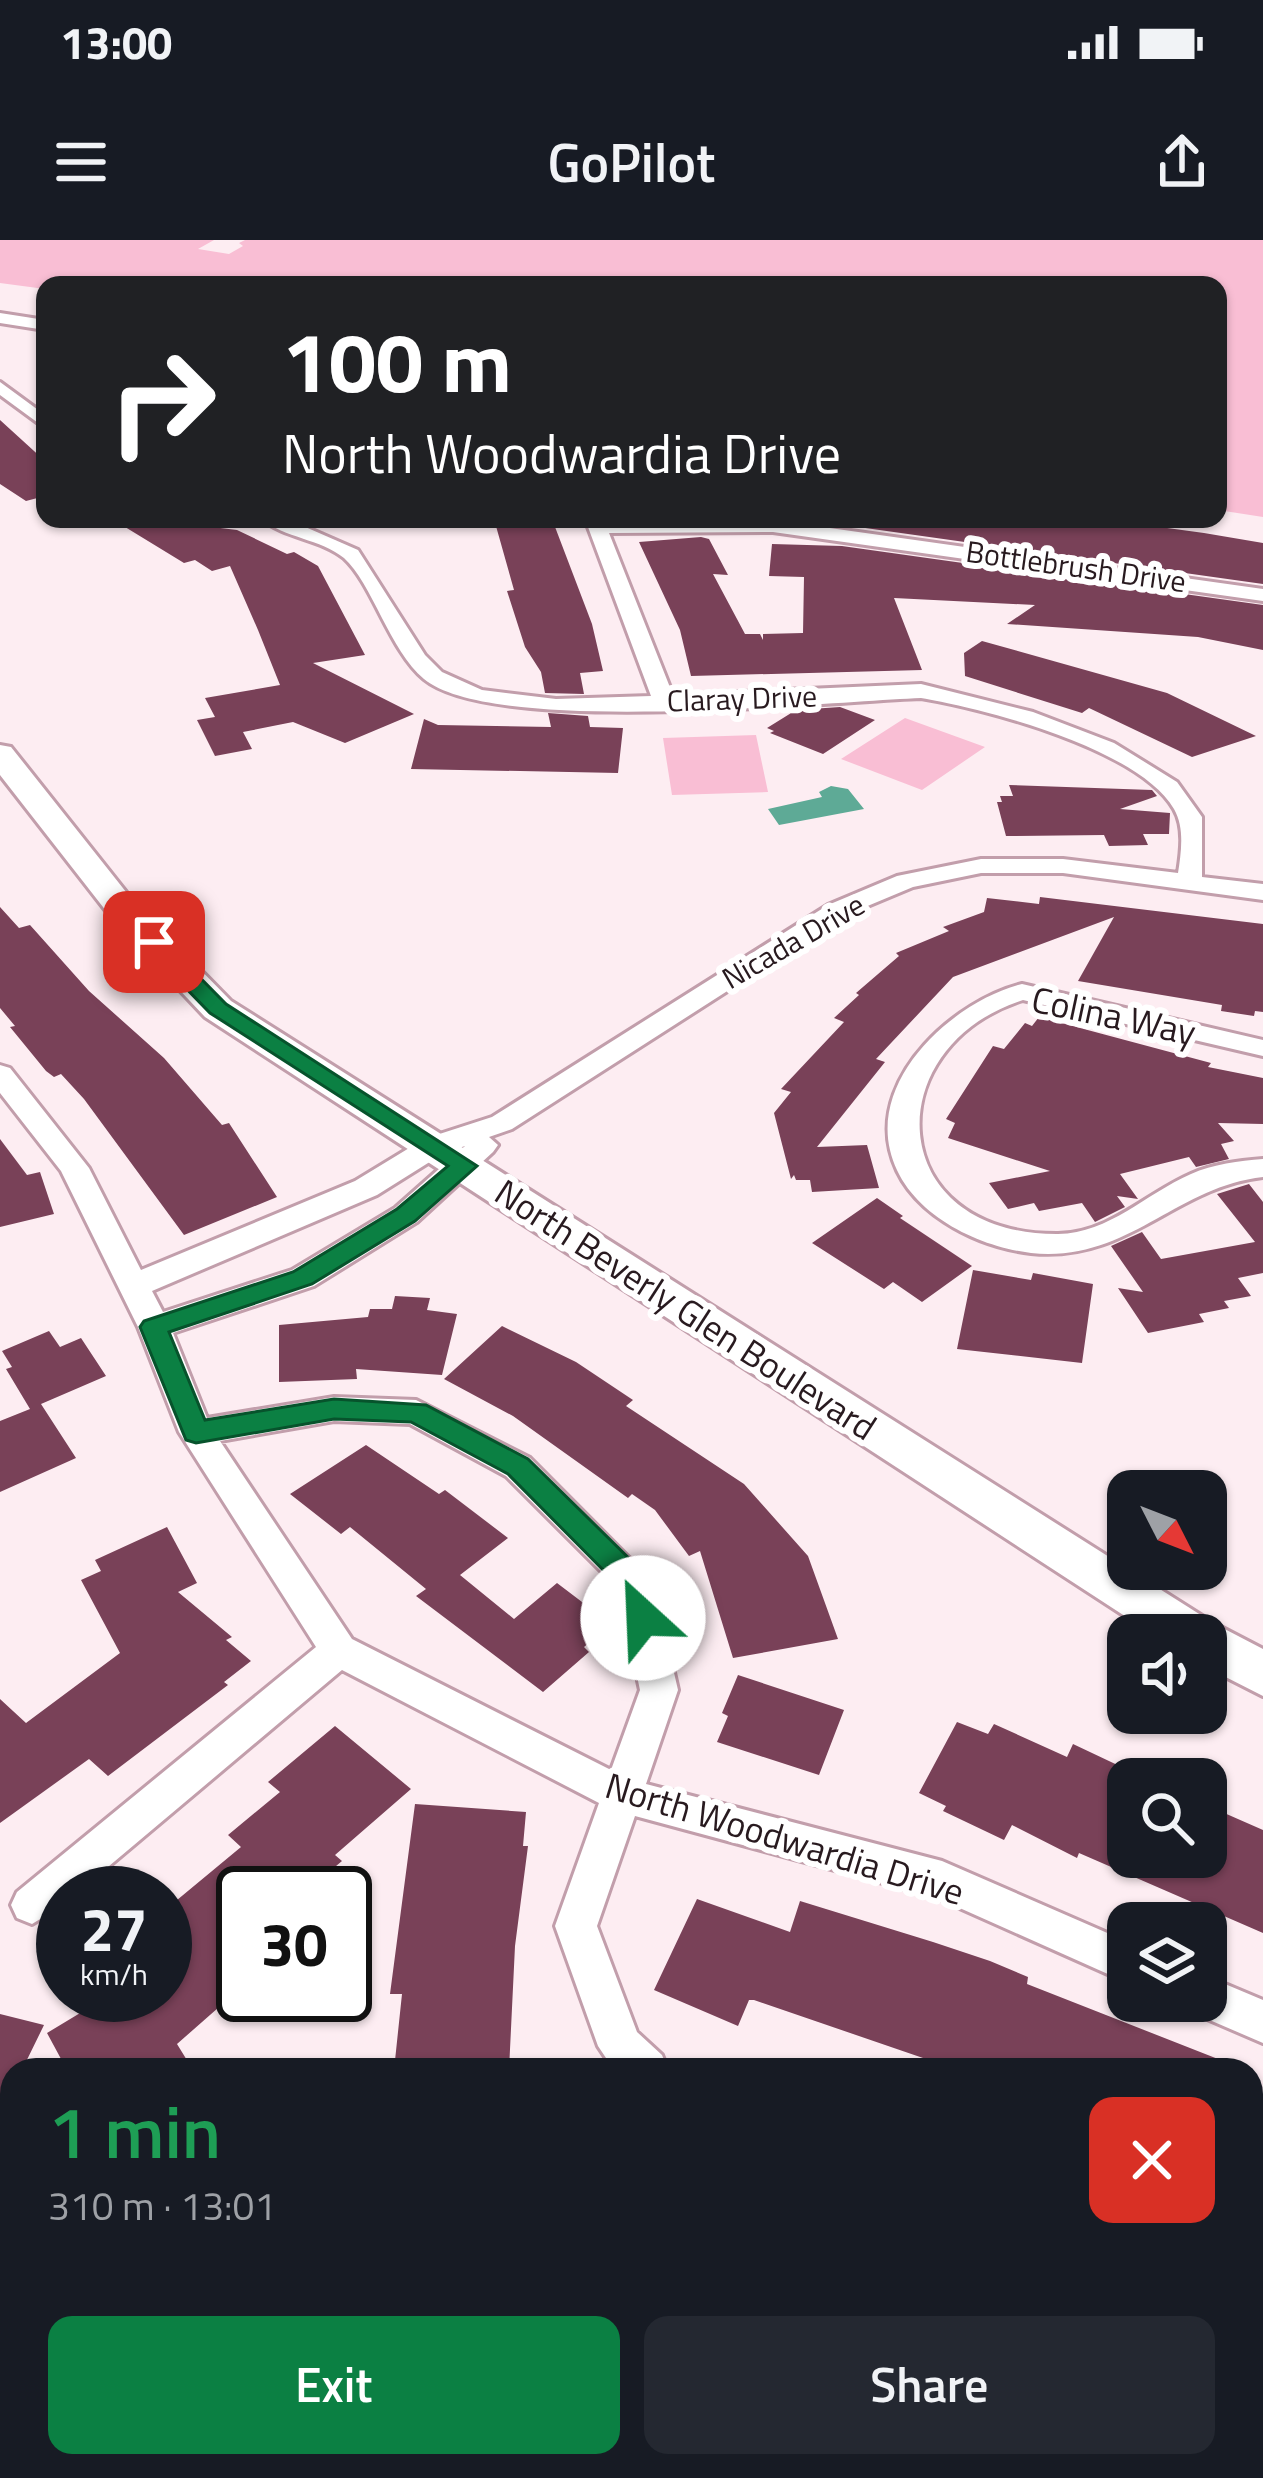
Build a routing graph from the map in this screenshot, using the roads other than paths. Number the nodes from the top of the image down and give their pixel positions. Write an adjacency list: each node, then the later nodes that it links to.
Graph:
1 (0, 318): 2 (street)
2 (36, 324)
3 (0, 387): 4 (street)
4 (36, 416)
5 (292, 528): 9 (street, Claray Drive)
6 (599, 528): 9 (street)
7 (792, 528): 8 (street, Bottlebrush Drive)
8 (1263, 596)
9 (664, 700): 11 (street, Claray Drive)
10 (0, 754): 15 (main road, North Beverly Glen Boulevard)
11 (1189, 881): 12 (street, Nicada Drive); 15 (street, Nicada Drive)
12 (1263, 892)
13 (1263, 1048): 16 (street, Colina Way)
14 (0, 1073): 17 (street, North Woodwardia Drive)
15 (449, 1156): 17 (street, Nicada Drive); 18 (street, Nicada Drive); 20 (main road, North Beverly Glen Boulevard)
16 (1263, 1168)
17 (133, 1286): 18 (street, North Woodwardia Drive)
18 (154, 1327): 19 (street, North Woodwardia Drive)
19 (196, 1432): 21 (street, North Woodwardia Drive); 24 (street)
20 (1162, 1614)
21 (339, 1650): 24 (street, North Woodwardia Drive); 25 (street)
22 (1227, 1655): 23 (main road)
23 (1263, 1676)
24 (621, 1795): 26 (street, North Woodwardia Drive); 29 (street)
25 (32, 1905)
26 (1107, 1954)
27 (1227, 2006): 28 (street)
28 (1263, 2022)
29 (633, 2058)

